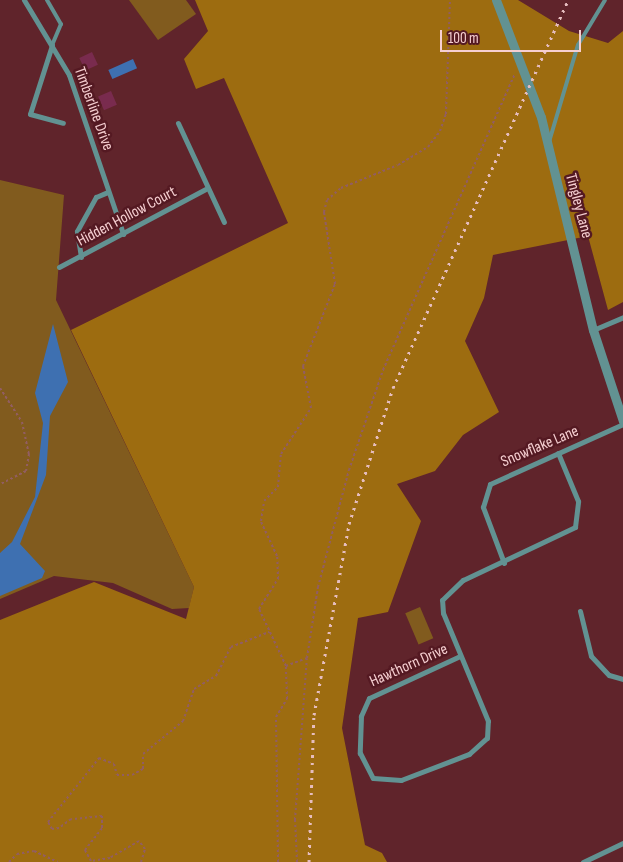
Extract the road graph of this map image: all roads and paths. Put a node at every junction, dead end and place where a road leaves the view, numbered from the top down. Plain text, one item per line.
1 (24, 0) edge
2 (47, 0) edge
3 (450, 0) edge
4 (496, 0) edge
5 (605, 0) edge
6 (52, 45) junction
7 (520, 62) junction
8 (178, 122) dead end
9 (62, 123) dead end
10 (547, 149) junction
11 (206, 189) junction
12 (108, 192) junction
13 (224, 222) dead end
14 (122, 234) junction
15 (81, 257) junction
16 (60, 267) dead end
17 (623, 317) edge
18 (593, 330) junction
19 (0, 388) edge
20 (623, 423) edge
21 (558, 453) junction
22 (0, 484) edge
23 (504, 563) junction
24 (580, 611) dead end
25 (269, 632) junction
26 (460, 656) junction
27 (307, 658) junction
28 (286, 666) junction
29 (623, 679) edge
30 (623, 843) edge
31 (9, 862) edge
32 (58, 862) edge
33 (141, 862) edge
34 (278, 862) edge
35 (297, 862) edge
36 (583, 862) edge

1 - 6 street, Timberline Drive
2 - 6 lane
3 - 25 path
4 - 7 street, Tingley Lane
5 - 10 lane
6 - 9 street
6 - 12 street, Timberline Drive
7 - 10 street, Tingley Lane
7 - 27 path
8 - 11 street
10 - 18 street, Tingley Lane
11 - 13 street
11 - 14 street, Hidden Hollow Court
12 - 14 street, Timberline Drive
12 - 15 street
14 - 15 street, Hidden Hollow Court
15 - 16 street, Hidden Hollow Court
17 - 18 street
18 - 20 street, Tingley Lane
19 - 22 path
20 - 21 street, Snowflake Lane
21 - 23 street, Hawthorn Drive
21 - 23 street, Snowflake Lane
23 - 26 street, Hawthorn Drive
24 - 29 street
25 - 28 path
25 - 33 path
26 - 26 street, Hawthorn Drive
27 - 28 path
27 - 35 path
28 - 34 path
30 - 36 street
31 - 32 path

